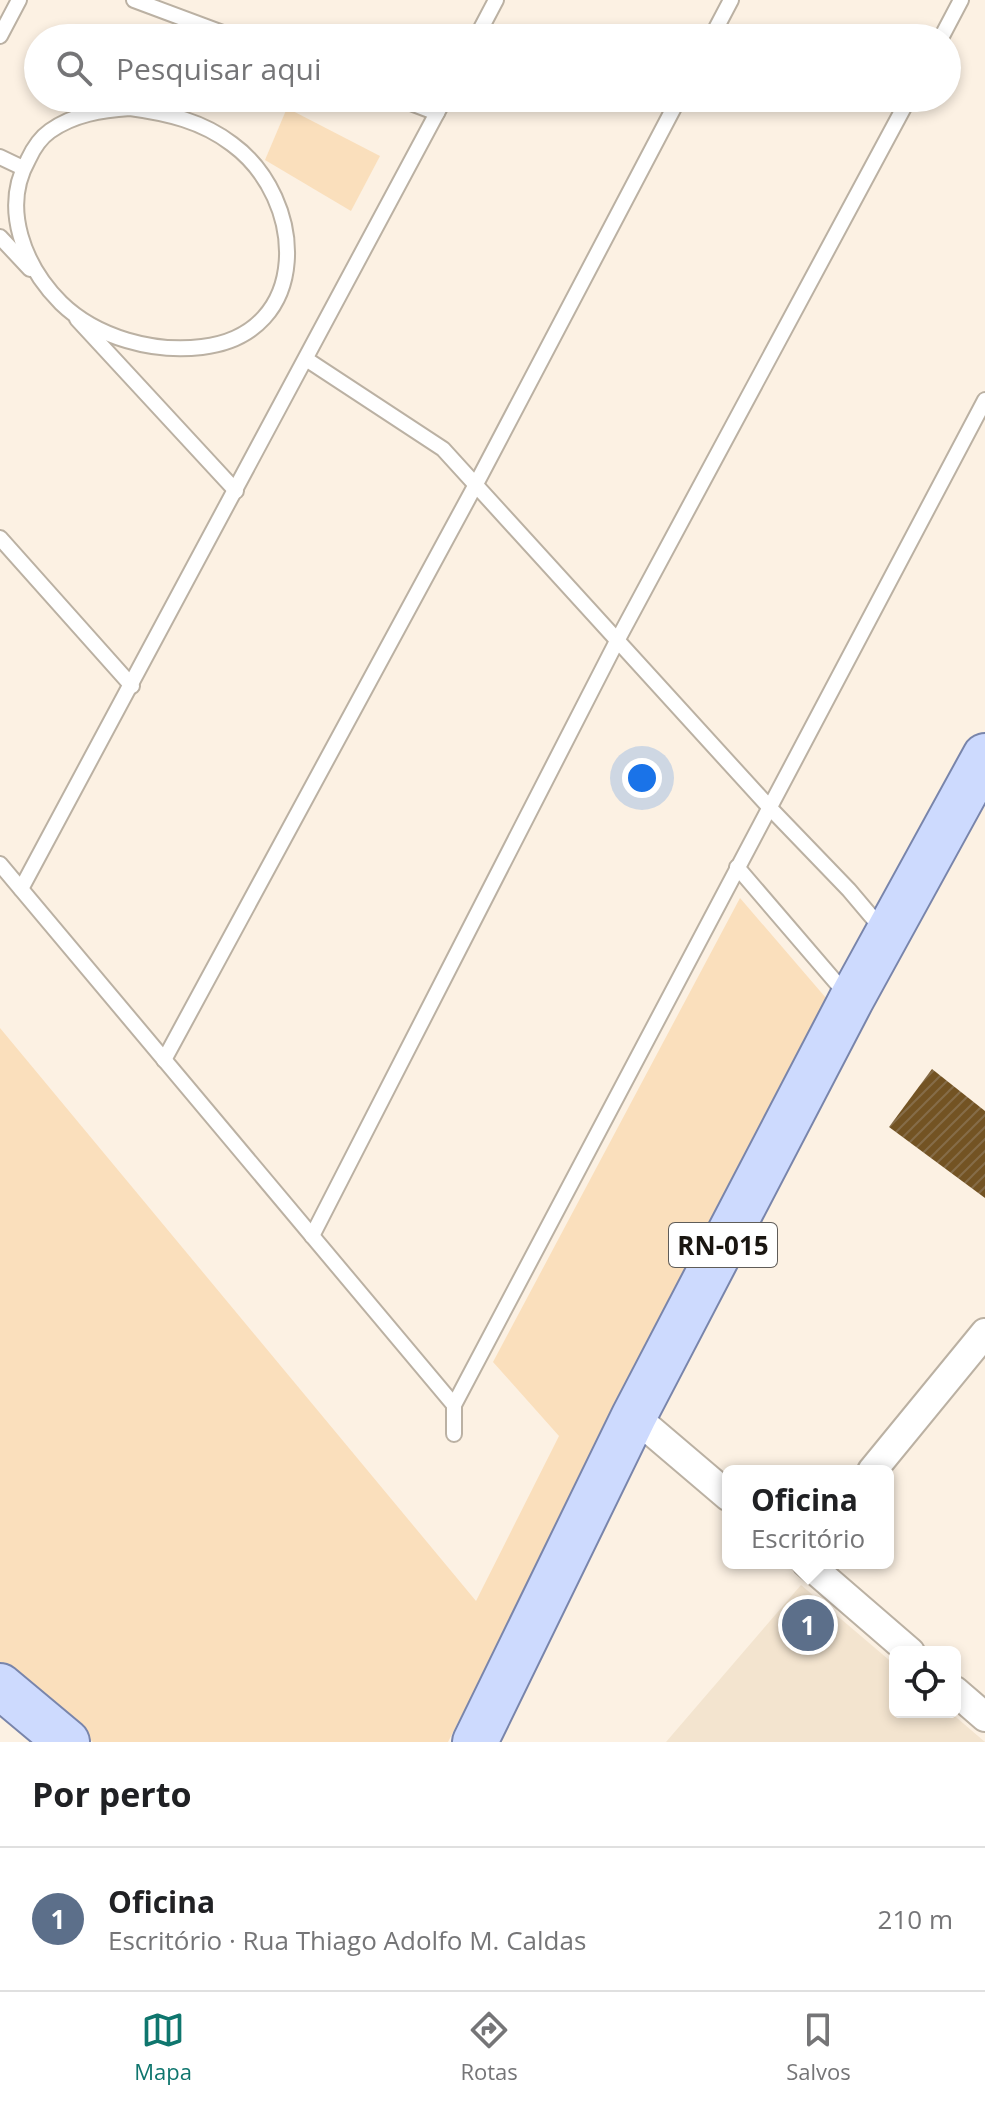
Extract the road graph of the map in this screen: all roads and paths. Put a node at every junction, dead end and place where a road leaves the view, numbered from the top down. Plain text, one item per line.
1 (19, 0) edge
2 (134, 0) edge
3 (496, 0) edge
4 (731, 0) edge
5 (961, 0) edge
6 (198, 24) edge
7 (483, 24) edge
8 (718, 24) edge
9 (948, 24) edge
10 (0, 36) edge
11 (94, 112) edge
12 (153, 112) edge
13 (672, 112) edge
14 (901, 112) edge
15 (437, 113) edge
16 (0, 157) edge
17 (23, 168) junction
18 (0, 237) edge
19 (61, 302) junction
20 (306, 359) junction
21 (985, 400) edge
22 (475, 486) junction
23 (236, 491) junction
24 (0, 538) edge
25 (617, 641) junction
26 (132, 686) junction
27 (985, 756) edge
28 (770, 808) junction
29 (0, 864) edge
30 (737, 867) junction
31 (21, 889) junction
32 (887, 935) junction
33 (851, 1000) junction
34 (164, 1060) junction
35 (312, 1236) junction
36 (985, 1333) edge
37 (454, 1405) junction
38 (634, 1416) junction
39 (454, 1434) dead end
40 (877, 1465) edge
41 (722, 1491) edge
42 (814, 1569) edge
43 (903, 1646) edge
44 (0, 1686) edge
45 (961, 1696) edge
46 (985, 1717) edge
47 (67, 1742) edge
48 (475, 1742) edge

1 - 10 lane
2 - 6 lane
3 - 7 lane
4 - 8 lane
5 - 9 lane
11 - 17 lane
12 - 19 lane
13 - 22 lane
14 - 25 lane
15 - 20 lane
16 - 17 lane
17 - 19 lane
18 - 19 lane
19 - 23 lane
20 - 22 lane
20 - 23 lane
21 - 28 lane
22 - 25 lane
22 - 34 lane
23 - 26 lane
24 - 26 lane
25 - 28 lane
25 - 35 lane
26 - 31 lane
27 - 32 main road, RN-015
28 - 30 lane
28 - 32 lane
29 - 31 lane
30 - 33 lane
30 - 37 lane
31 - 34 lane
32 - 33 main road, RN-015
33 - 38 main road, RN-015
34 - 35 lane
35 - 37 lane
36 - 40 street
37 - 39 lane
38 - 41 street
38 - 48 main road, RN-015
42 - 43 street
44 - 47 main road
45 - 46 street

